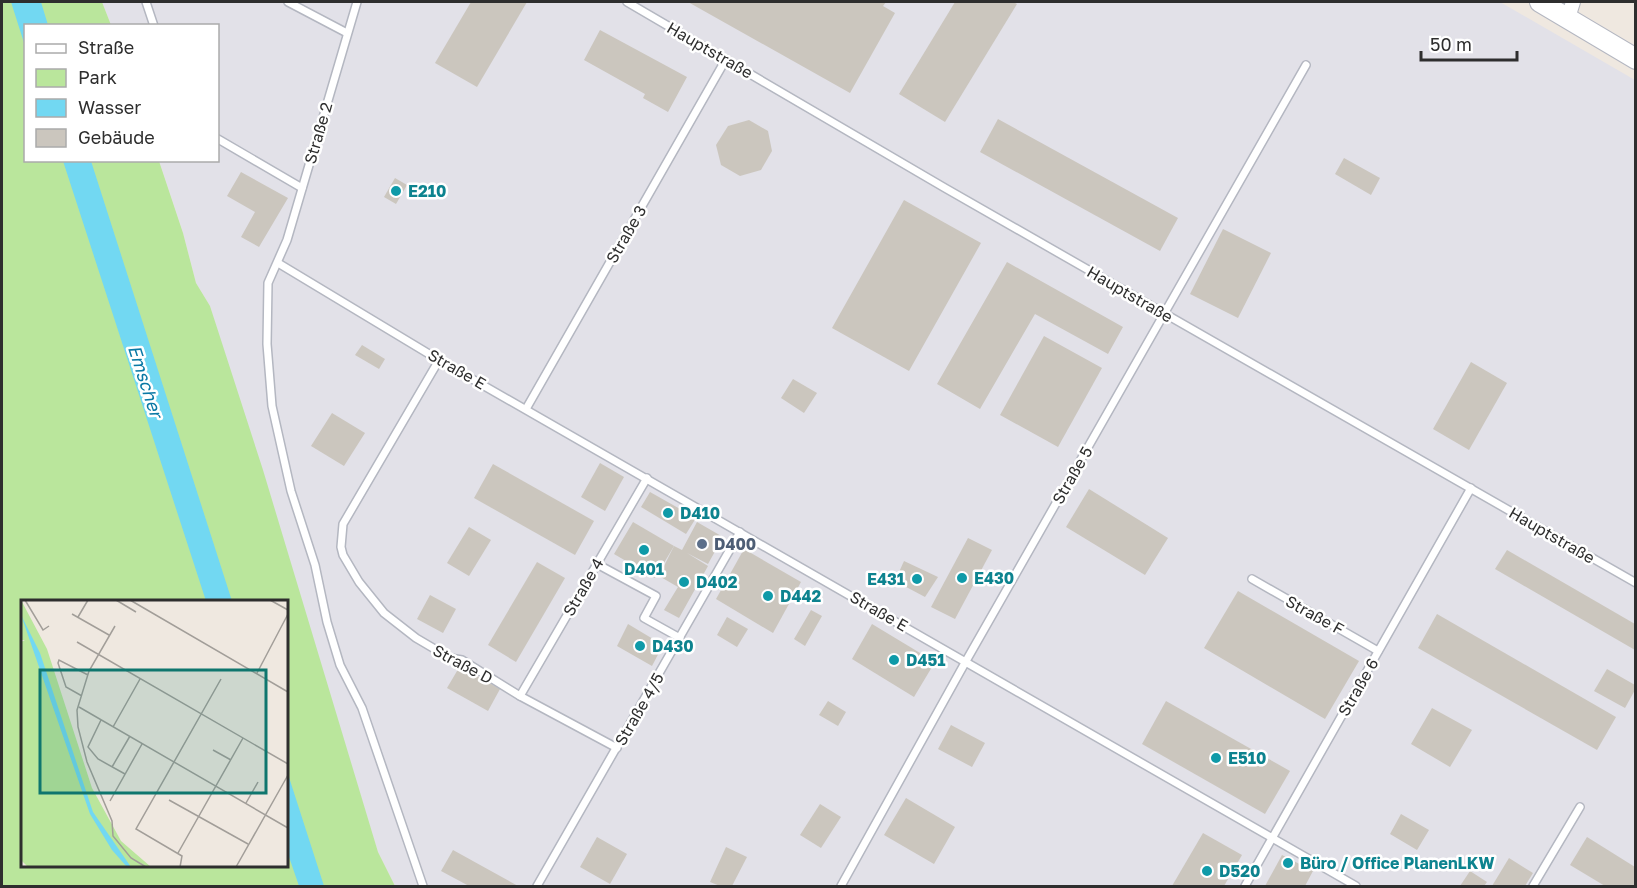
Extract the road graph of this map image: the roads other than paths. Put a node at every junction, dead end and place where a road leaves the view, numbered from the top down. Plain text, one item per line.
1 (146, 2) edge
2 (288, 2) edge
3 (357, 2) edge
4 (627, 2) edge
5 (1543, 2) edge
6 (1571, 10) edge
7 (153, 24) edge
8 (347, 33) junction
9 (726, 59) junction
10 (1635, 59) edge
11 (1306, 65) dead end
12 (219, 141) edge
13 (302, 188) junction
14 (278, 263) junction
15 (1165, 314) junction
16 (440, 360) junction
17 (526, 409) junction
18 (647, 478) junction
19 (1471, 488) junction
20 (740, 532) junction
21 (597, 564) junction
22 (1252, 579) dead end
23 (1635, 583) edge
24 (680, 638) junction
25 (1378, 651) junction
26 (966, 661) junction
27 (520, 696) junction
28 (616, 748) junction
29 (1580, 807) dead end
30 (1271, 839) junction
31 (423, 886) edge
32 (537, 886) edge
33 (841, 886) edge
34 (1245, 886) edge
35 (1356, 886) edge
36 (1533, 886) edge

1 - 7 lane
2 - 8 lane
3 - 8 lane, Straße 2
4 - 9 lane, Hauptstraße
5 - 6 street
6 - 10 street
8 - 13 lane, Straße 2
9 - 15 lane, Hauptstraße
9 - 17 lane, Straße 3
11 - 15 lane, Straße 5
12 - 13 lane
13 - 14 lane, Straße 2
14 - 16 lane, Straße E
14 - 31 lane, Straße 2
15 - 19 lane, Hauptstraße
15 - 26 lane, Straße 5
16 - 17 lane, Straße E
16 - 27 lane, Straße D
17 - 18 lane, Straße E
18 - 20 lane, Straße E
18 - 21 lane, Straße 4
19 - 23 lane, Hauptstraße
19 - 25 lane, Straße 6
20 - 24 lane, Straße 4/5
20 - 26 lane, Straße E
21 - 24 lane
21 - 27 lane, Straße 4
22 - 25 lane, Straße F
24 - 28 lane, Straße 4/5
25 - 30 lane, Straße 6
26 - 30 lane, Straße E
26 - 33 lane, Straße 5
27 - 28 lane, Straße D
28 - 32 lane, Straße 4/5
29 - 36 lane
30 - 34 lane, Straße 6
30 - 35 lane, Straße E

